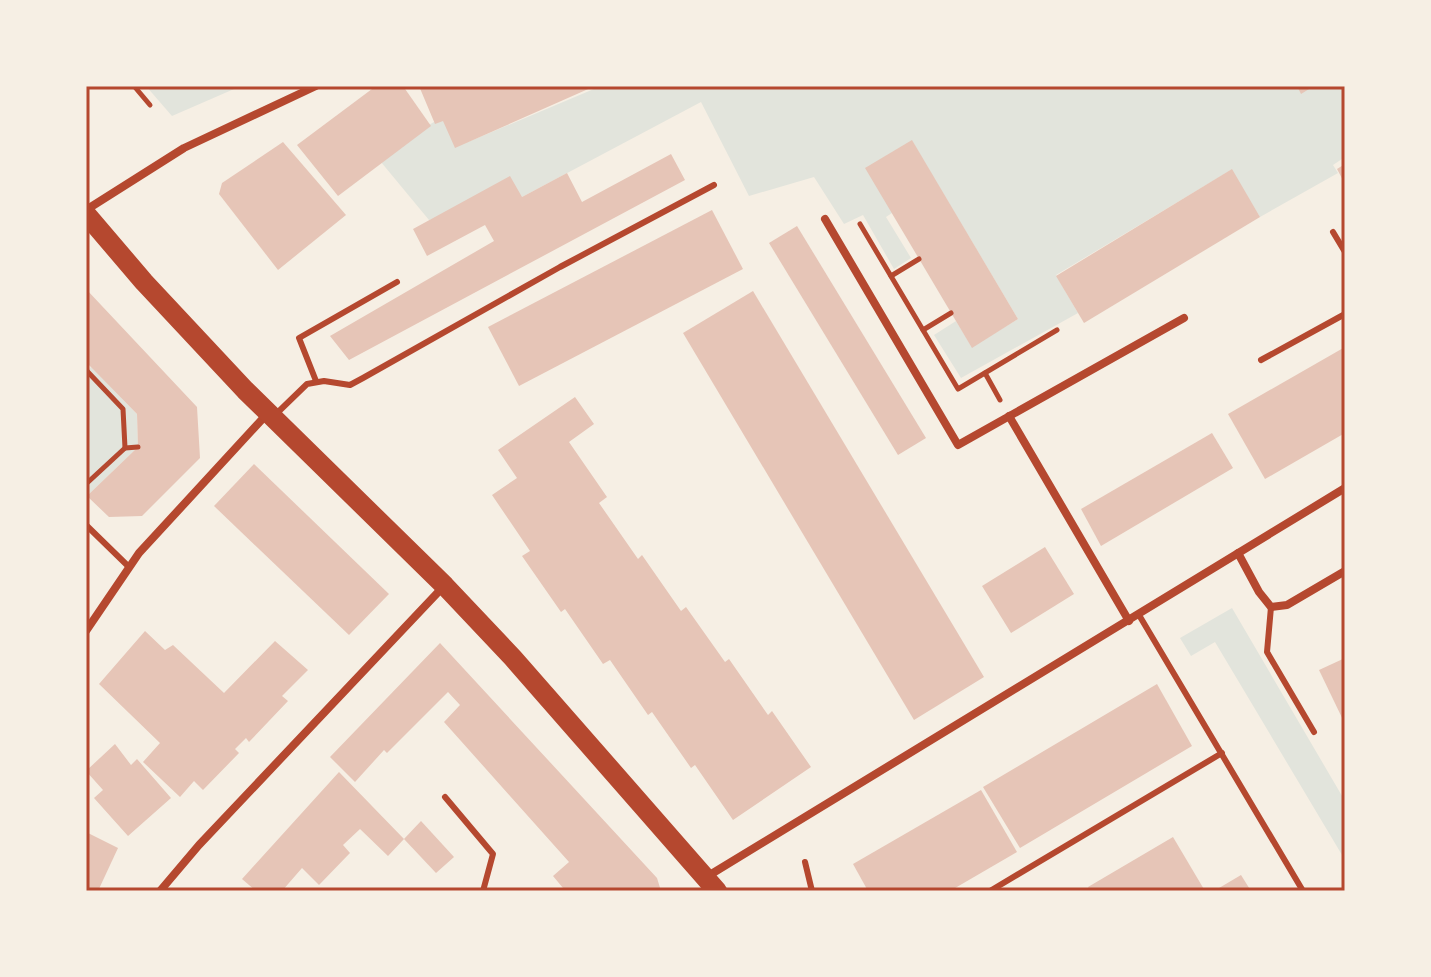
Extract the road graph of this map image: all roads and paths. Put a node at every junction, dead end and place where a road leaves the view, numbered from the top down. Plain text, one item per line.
1 (134, 86) edge
2 (316, 86) edge
3 (150, 105) dead end
4 (714, 185) dead end
5 (86, 212) edge
6 (825, 219) dead end
7 (860, 224) dead end
8 (1333, 232) dead end
9 (1345, 252) edge
10 (919, 259) dead end
11 (891, 276) junction
12 (397, 282) dead end
13 (951, 313) dead end
14 (1345, 314) edge
15 (1184, 318) dead end
16 (923, 330) junction
17 (1057, 330) dead end
18 (1261, 360) dead end
19 (86, 370) edge
20 (316, 381) junction
21 (270, 415) junction
22 (1009, 416) junction
23 (138, 447) dead end
24 (125, 448) junction
25 (86, 484) edge
26 (1345, 488) edge
27 (86, 525) edge
28 (1238, 553) junction
29 (129, 567) junction
30 (1345, 571) edge
31 (445, 586) junction
32 (1271, 607) junction
33 (1139, 615) junction
34 (1129, 621) junction
35 (86, 631) edge
36 (1314, 732) dead end
37 (1222, 753) junction
38 (445, 797) dead end
39 (805, 862) dead end
40 (712, 884) edge
41 (160, 891) edge
42 (483, 891) edge
43 (812, 891) edge
44 (990, 891) edge
45 (1303, 891) edge

1 - 3 path
2 - 5 street
4 - 20 lane
5 - 21 main road
6 - 22 street
7 - 11 path
8 - 9 lane
10 - 11 path
11 - 16 path
12 - 20 lane
13 - 16 path
14 - 18 lane
15 - 22 street
16 - 17 path
19 - 24 path
20 - 21 lane
21 - 29 street
21 - 31 main road
22 - 34 street
23 - 24 path
24 - 25 path
26 - 28 street
27 - 29 lane
28 - 32 street
28 - 33 street
29 - 35 street
30 - 32 street
31 - 40 main road
31 - 41 street
32 - 36 lane
33 - 34 street
33 - 37 lane
34 - 40 street
37 - 44 lane
37 - 45 lane
38 - 42 lane
39 - 43 lane

